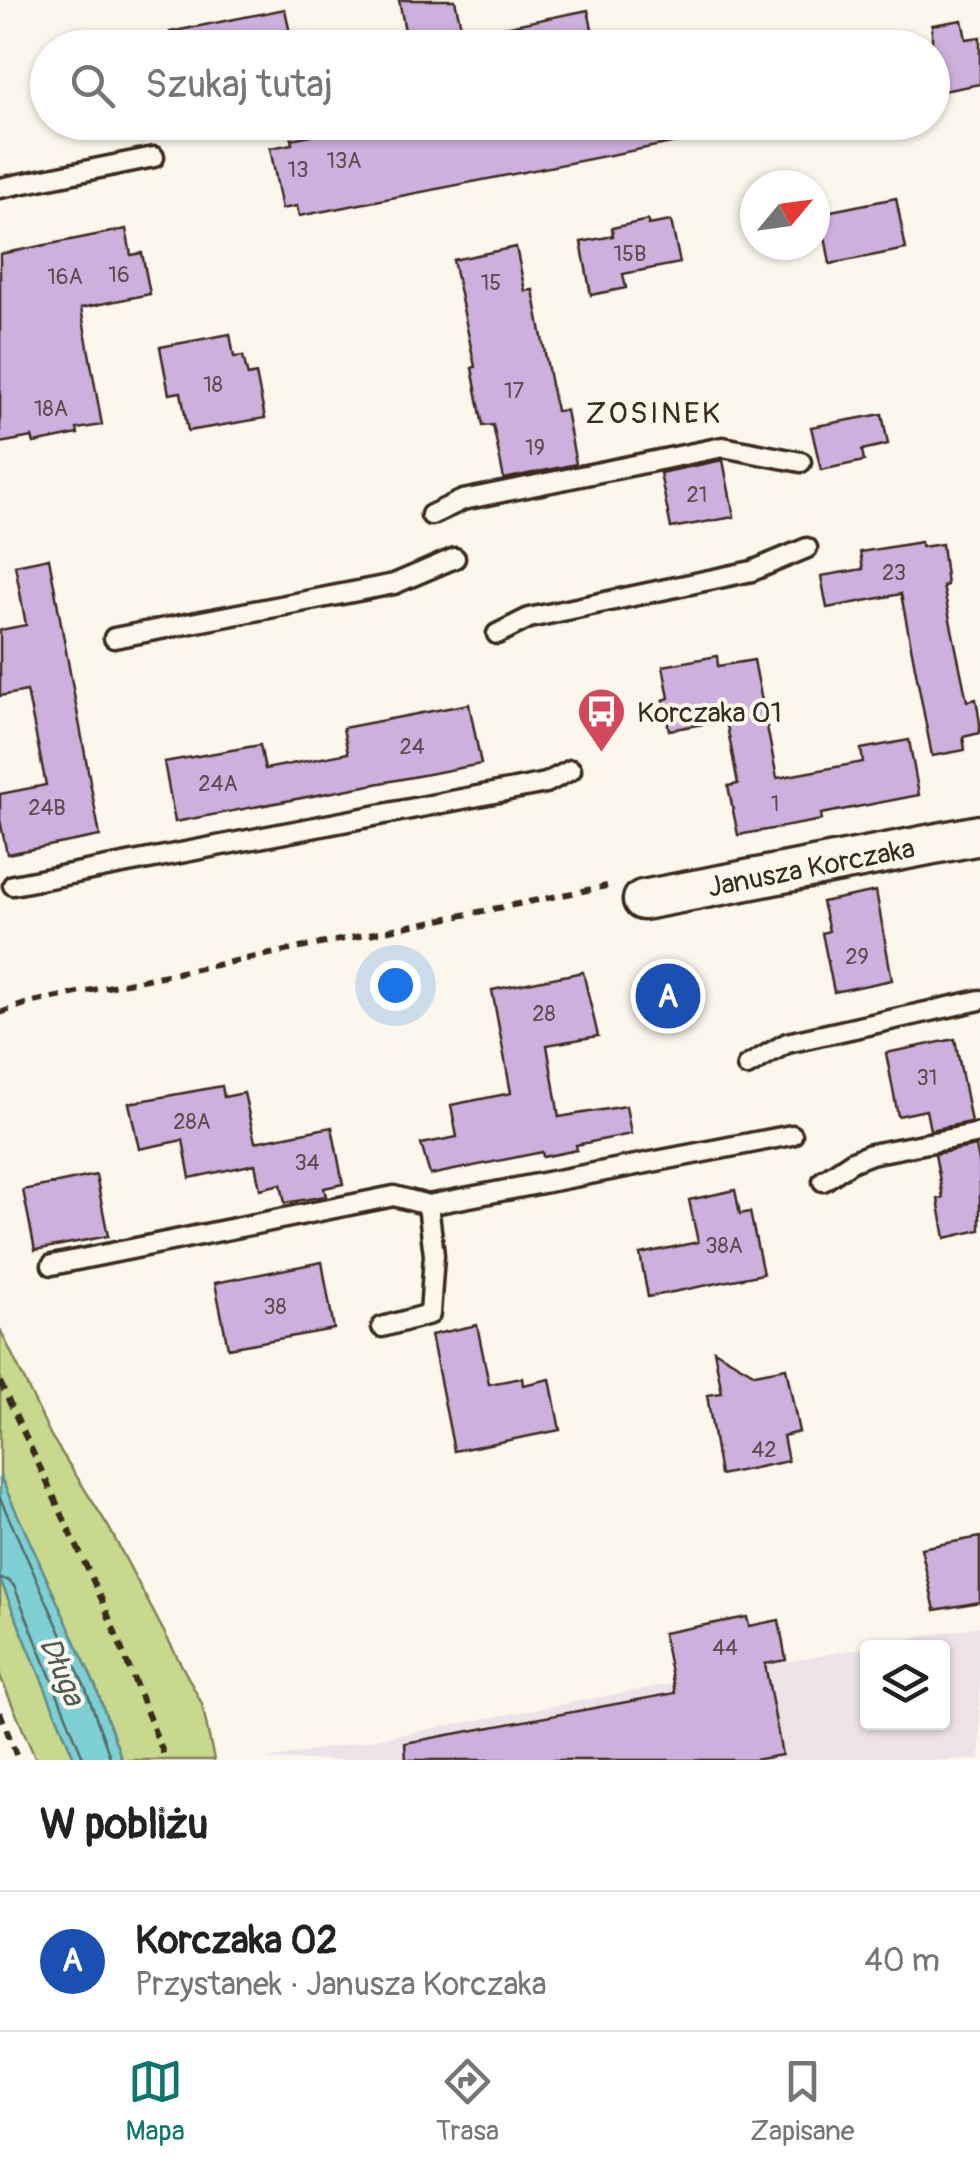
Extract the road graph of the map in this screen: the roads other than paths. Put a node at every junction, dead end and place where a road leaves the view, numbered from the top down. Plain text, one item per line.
1 (154, 158) dead end
2 (0, 188) edge
3 (801, 462) dead end
4 (432, 515) dead end
5 (807, 548) dead end
6 (455, 558) dead end
7 (497, 634) dead end
8 (114, 638) dead end
9 (571, 770) dead end
10 (980, 835) edge
11 (13, 885) dead end
12 (626, 893) road end
13 (980, 1000) edge
14 (747, 1066) dead end
15 (980, 1133) edge
16 (792, 1136) dead end
17 (822, 1181) dead end
18 (428, 1204) junction
19 (52, 1264) dead end
20 (382, 1327) dead end

1 - 2 lane
3 - 4 lane
5 - 7 lane
6 - 8 lane
9 - 11 lane
10 - 12 street, Janusza Korczaka
13 - 14 lane
15 - 17 lane
16 - 18 lane
18 - 19 lane
18 - 20 lane

